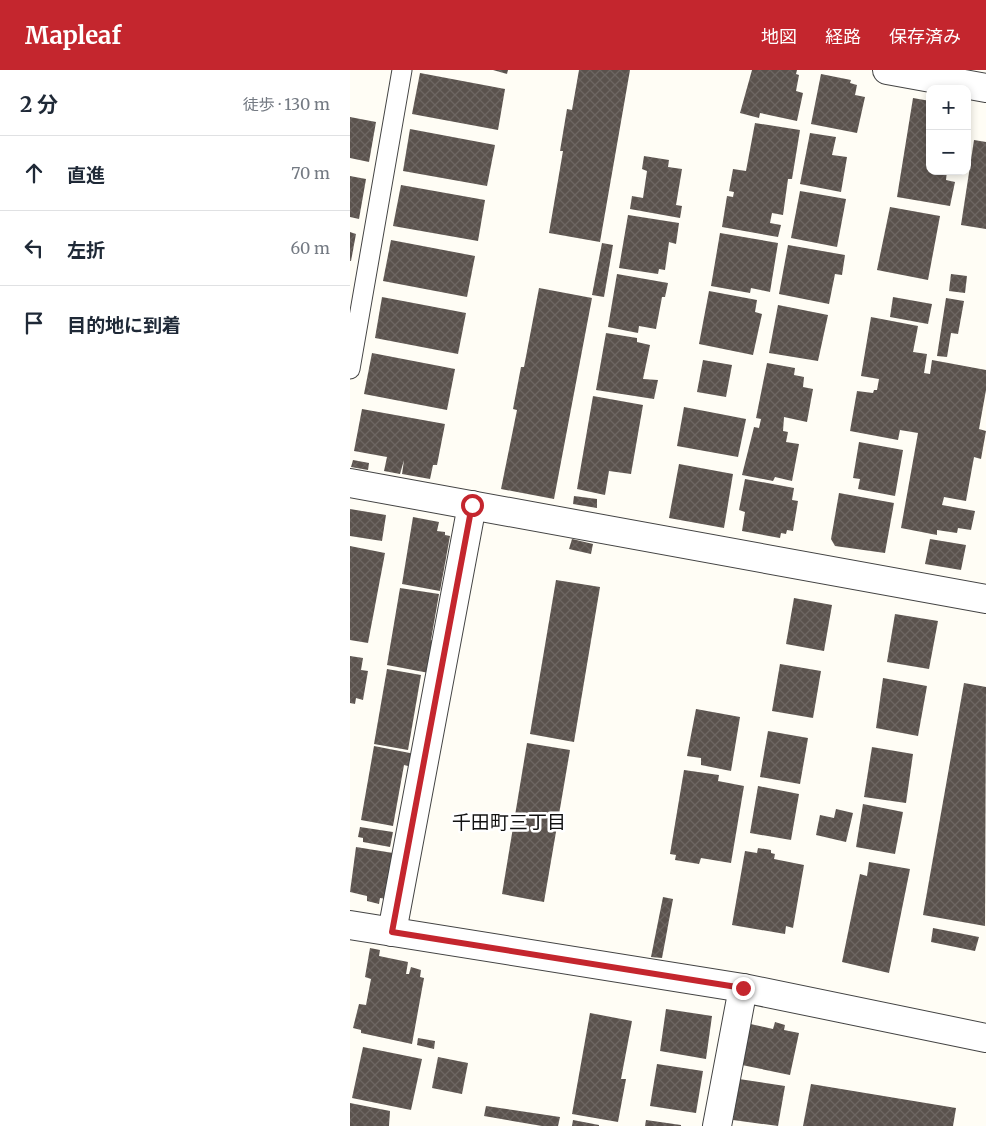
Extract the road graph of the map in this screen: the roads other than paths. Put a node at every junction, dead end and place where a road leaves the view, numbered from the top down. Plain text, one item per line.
1 (402, 70) edge
2 (887, 70) edge
3 (986, 88) edge
4 (350, 368) edge
5 (350, 483) edge
6 (472, 505) junction
7 (986, 599) edge
8 (351, 931) edge
9 (392, 932) junction
10 (743, 988) junction
11 (986, 1038) edge
12 (717, 1126) edge

1 - 4 lane
2 - 3 street
5 - 6 street
6 - 7 street
6 - 9 street
8 - 9 street
9 - 10 street
10 - 11 street
10 - 12 street

